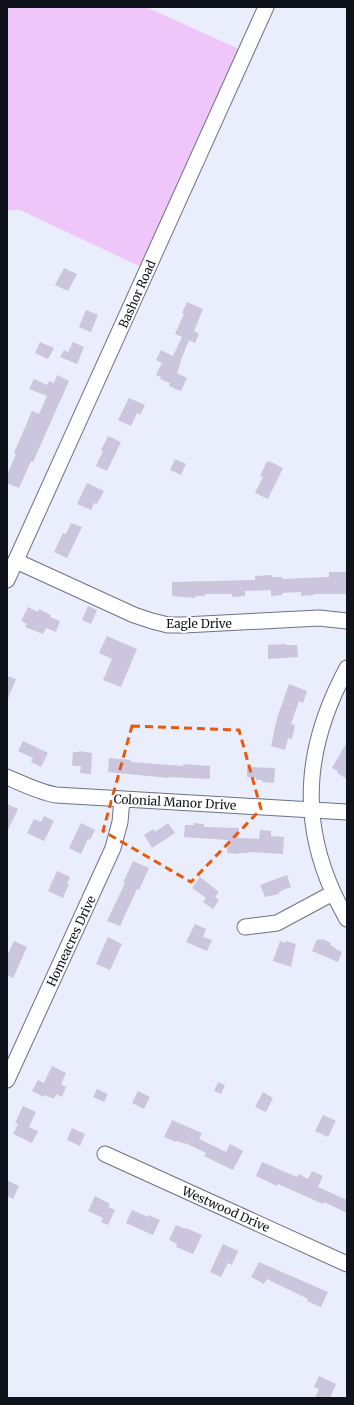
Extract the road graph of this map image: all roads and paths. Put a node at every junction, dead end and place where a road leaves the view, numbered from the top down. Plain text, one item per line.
1 (266, 7) edge
2 (16, 561) junction
3 (7, 580) edge
4 (347, 621) edge
5 (347, 668) edge
6 (7, 777) edge
7 (122, 799) junction
8 (311, 810) junction
9 (347, 812) edge
10 (333, 893) junction
11 (347, 919) edge
12 (245, 927) dead end
13 (7, 1080) edge
14 (105, 1154) dead end
15 (347, 1264) edge

1 - 2 street, Bashor Road
2 - 3 street, Bashor Road
2 - 4 street, Eagle Drive
5 - 8 street
6 - 7 street, Colonial Manor Drive
7 - 8 street, Colonial Manor Drive
7 - 13 street, Homeacres Drive
8 - 9 street, Colonial Manor Drive
8 - 10 street
10 - 11 street
10 - 12 street
14 - 15 street, Westwood Drive

